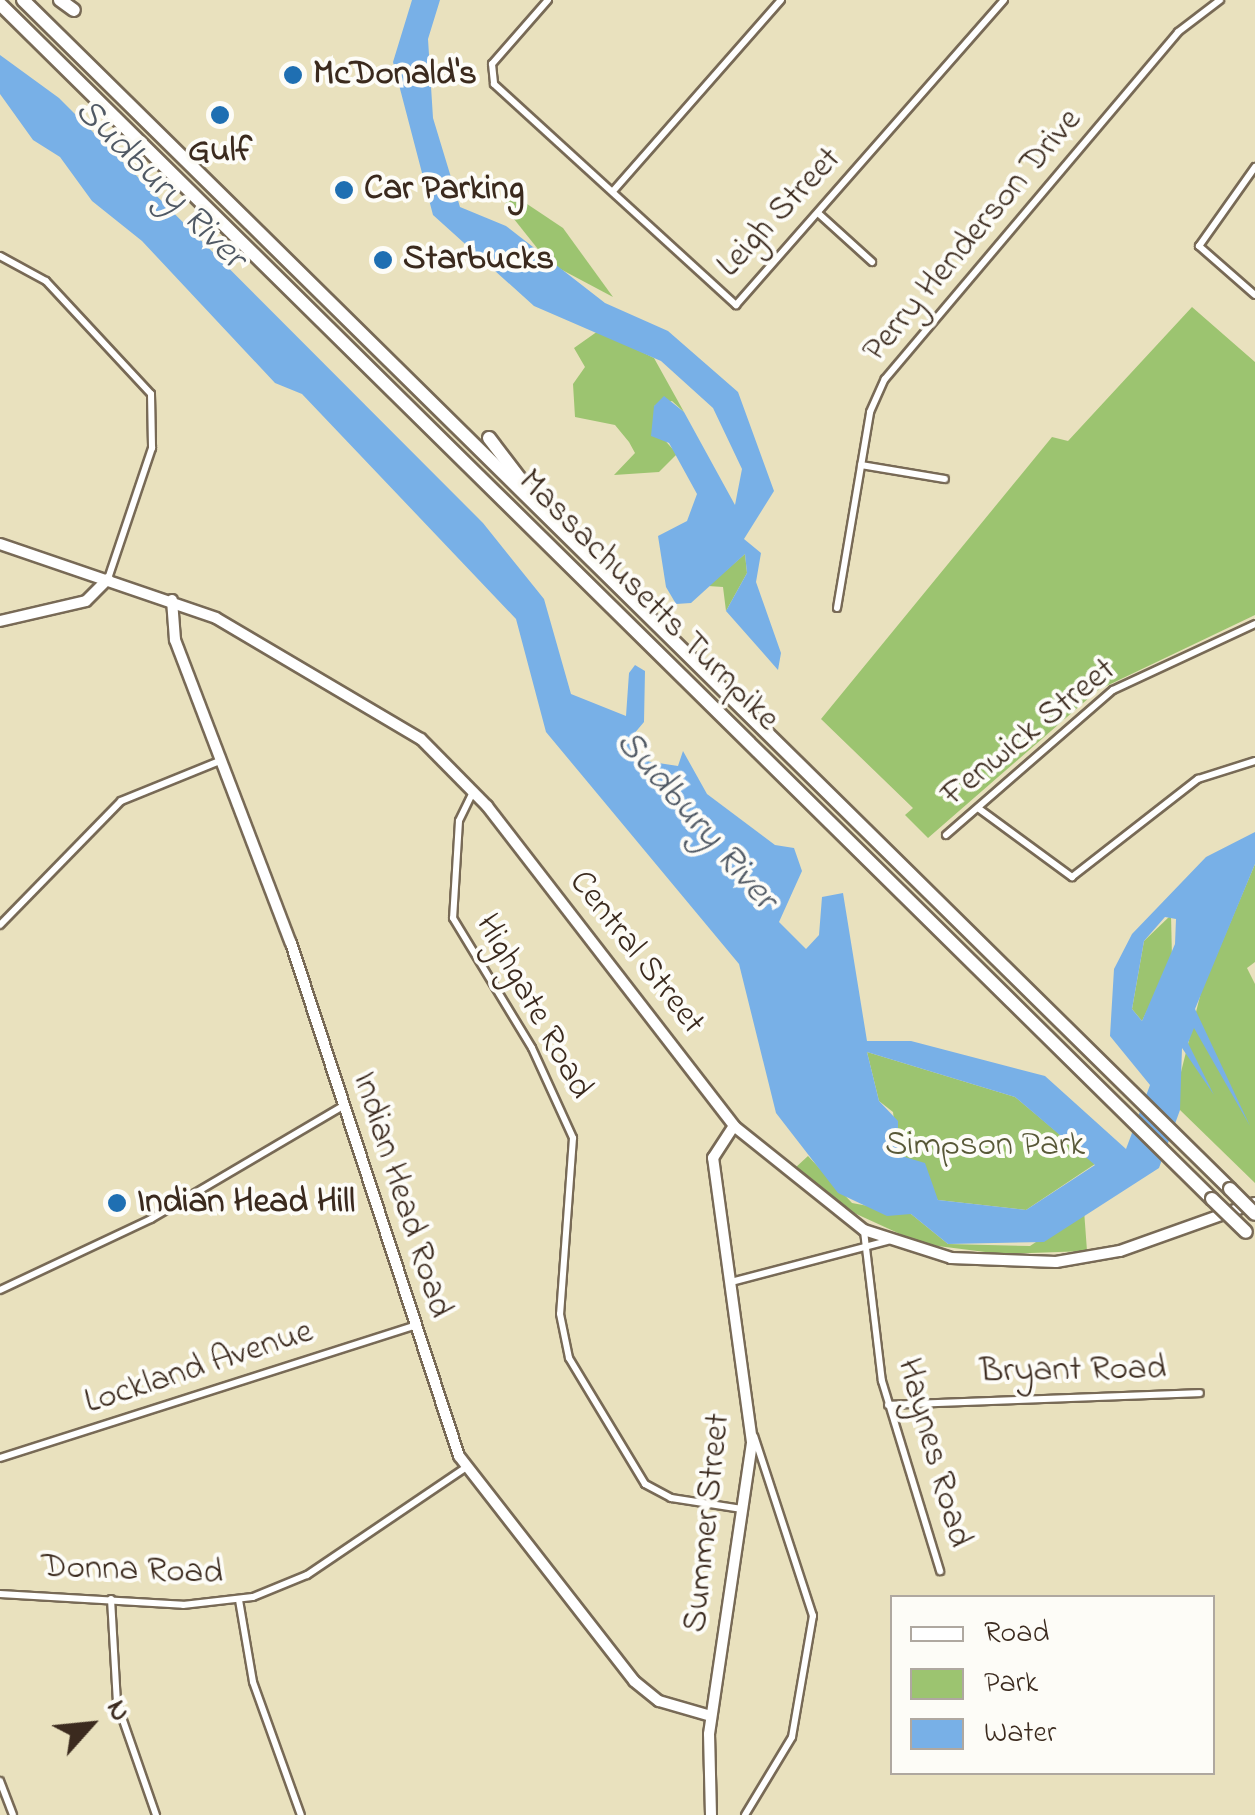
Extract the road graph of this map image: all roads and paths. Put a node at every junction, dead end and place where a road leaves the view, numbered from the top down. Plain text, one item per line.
1 (23, 0) edge
2 (60, 0) edge
3 (548, 0) edge
4 (781, 0) edge
5 (1004, 0) edge
6 (1220, 0) edge
7 (0, 4) edge
8 (74, 10) dead end
9 (1255, 166) edge
10 (614, 190) junction
11 (818, 213) junction
12 (0, 256) edge
13 (872, 262) dead end
14 (1255, 294) edge
15 (489, 438) dead end
16 (861, 465) junction
17 (946, 479) dead end
18 (557, 526) junction
19 (0, 544) edge
20 (108, 579) junction
21 (172, 600) junction
22 (837, 608) dead end
23 (0, 621) edge
24 (1255, 624) edge
25 (222, 760) junction
26 (1255, 761) edge
27 (474, 791) junction
28 (978, 808) junction
29 (946, 834) dead end
30 (0, 924) edge
31 (343, 1106) junction
32 (734, 1126) junction
33 (1255, 1203) edge
34 (1255, 1214) edge
35 (864, 1230) junction
36 (1251, 1236) edge
37 (888, 1241) junction
38 (866, 1246) junction
39 (734, 1281) junction
40 (0, 1290) edge
41 (414, 1326) junction
42 (1200, 1393) dead end
43 (888, 1405) junction
44 (752, 1433) junction
45 (0, 1458) edge
46 (465, 1468) junction
47 (744, 1509) junction
48 (940, 1571) dead end
49 (0, 1594) edge
50 (111, 1600) junction
51 (239, 1600) junction
52 (712, 1716) junction
53 (0, 1781) edge
54 (13, 1815) edge
55 (156, 1815) edge
56 (300, 1815) edge
57 (711, 1815) edge
58 (745, 1815) edge

1 - 18 highway, Massachusetts Turnpike
2 - 8 highway
3 - 10 street, Leigh Street
4 - 10 street
5 - 11 street, Leigh Street
6 - 16 street, Perry Henderson Drive
7 - 36 highway, Massachusetts Turnpike, bridge
9 - 14 street
10 - 11 street, Leigh Street
11 - 13 street
12 - 20 street
15 - 18 highway
16 - 17 street
16 - 22 street, Perry Henderson Drive
18 - 34 highway, Massachusetts Turnpike, bridge
19 - 20 street, Central Street
20 - 21 street, Central Street
20 - 23 street
21 - 25 street, Indian Head Road
21 - 27 street, Central Street
24 - 28 street, Fenwick Street
25 - 30 street
25 - 31 street, Indian Head Road
26 - 28 street
27 - 32 street, Central Street
27 - 47 street, Highgate Road
28 - 29 street, Fenwick Street
31 - 40 street
31 - 41 street, Indian Head Road
32 - 35 street, Central Street
32 - 39 street, Summer Street
33 - 37 street, Central Street
35 - 37 street, Central Street
35 - 38 street, Haynes Road
37 - 38 street
38 - 39 street
38 - 43 street, Haynes Road
39 - 44 street, Summer Street
41 - 45 street, Lockland Avenue
41 - 46 street, Indian Head Road
42 - 43 street, Bryant Road
43 - 48 street, Haynes Road
44 - 47 street, Summer Street
44 - 58 street
46 - 51 street, Donna Road
46 - 52 street, Indian Head Road
47 - 52 street, Summer Street
49 - 50 street, Donna Road
50 - 51 street, Donna Road
50 - 55 street
51 - 56 street
52 - 57 street, Summer Street
53 - 54 street

